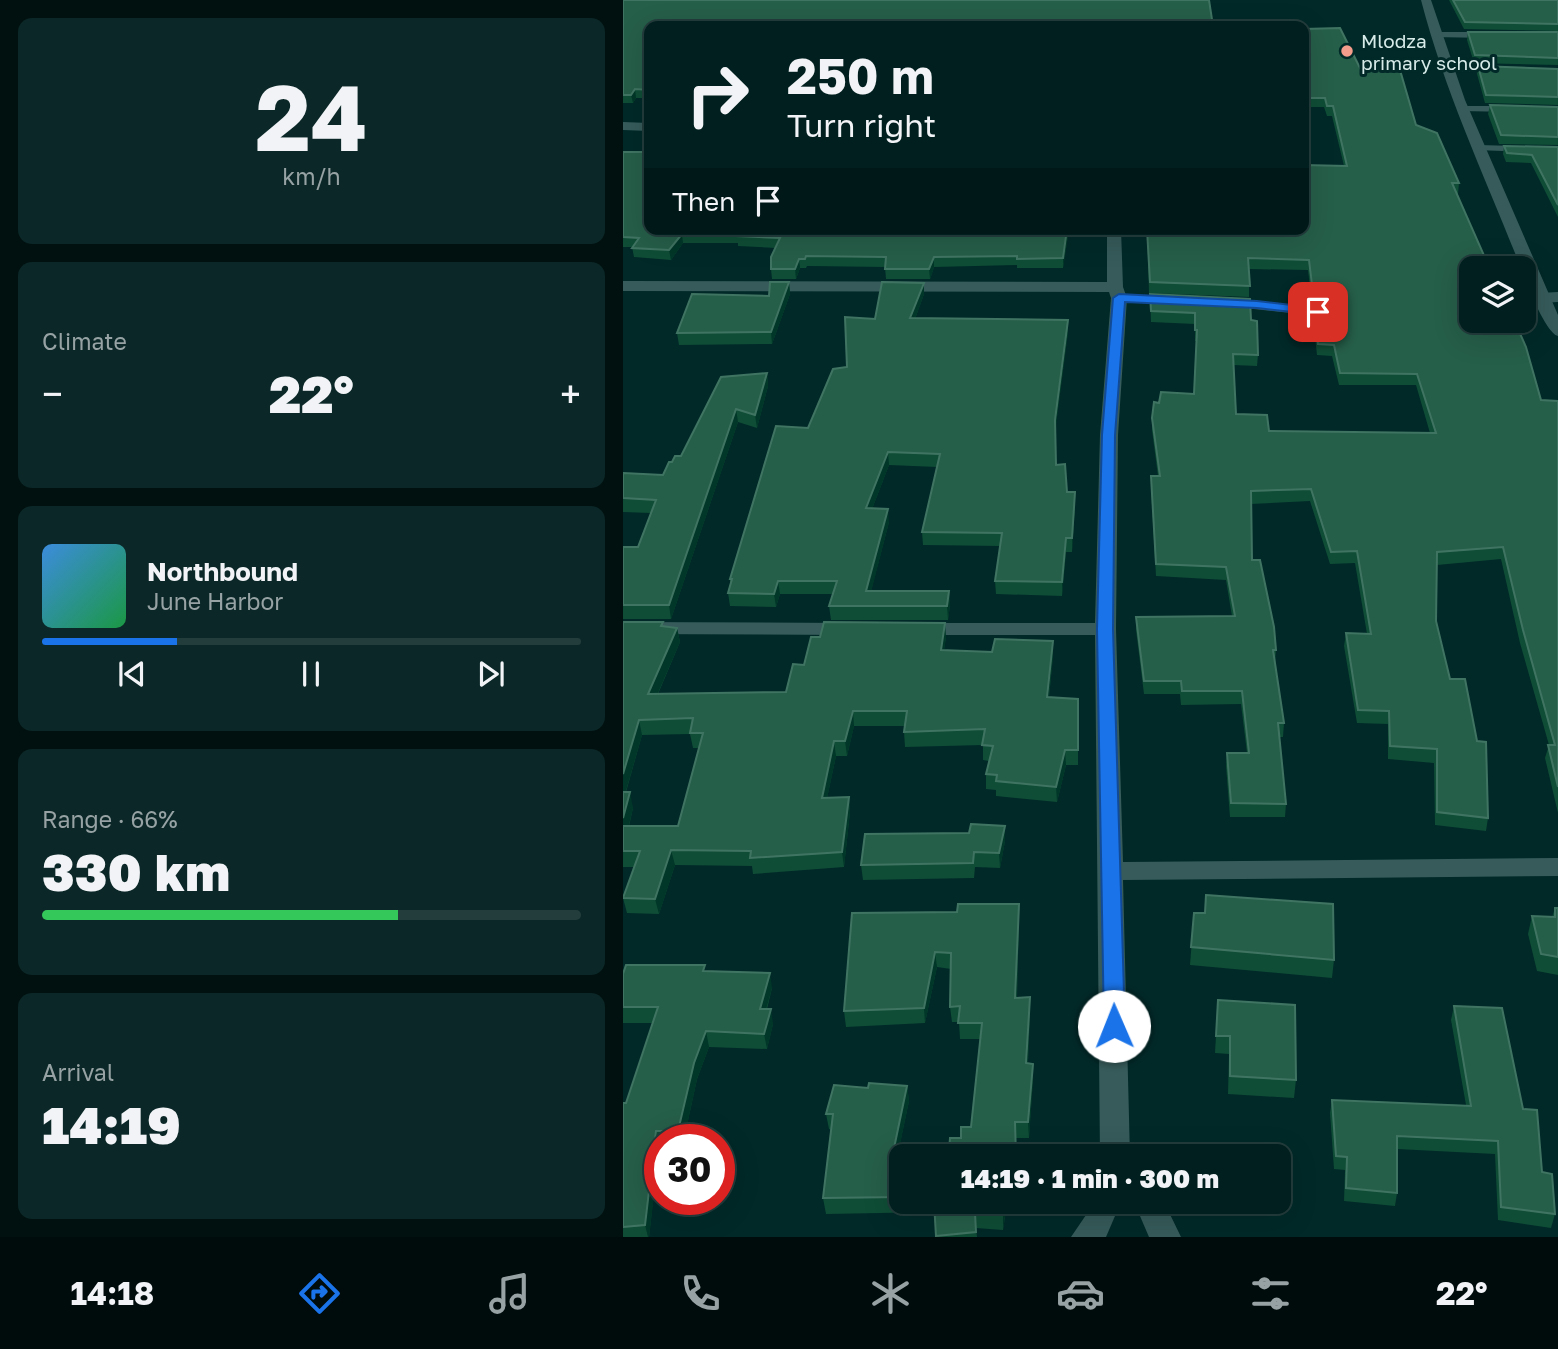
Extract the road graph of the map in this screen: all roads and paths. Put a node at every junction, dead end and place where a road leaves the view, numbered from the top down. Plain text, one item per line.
1 (1426, 0) edge
2 (1435, 35) junction
3 (1501, 35) edge
4 (1447, 68) junction
5 (1502, 70) edge
6 (1461, 108) junction
7 (1516, 109) edge
8 (623, 126) edge
9 (644, 127) edge
10 (1478, 148) junction
11 (1558, 150) edge
12 (1114, 235) edge
13 (623, 286) edge
14 (1117, 293) junction
15 (1558, 297) edge
16 (1540, 298) junction
17 (1188, 301) edge
18 (1215, 302) edge
19 (1318, 312) edge
20 (1558, 331) edge
21 (623, 628) edge
22 (871, 629) edge
23 (898, 629) edge
24 (1105, 629) junction
25 (1558, 867) edge
26 (1111, 871) junction
27 (1120, 1144) edge
28 (1101, 1214) edge
29 (1154, 1214) edge
30 (1087, 1237) edge
31 (1165, 1237) edge

1 - 2 street
2 - 3 lane
2 - 4 street
4 - 5 lane
4 - 6 street
6 - 7 lane
6 - 10 street
8 - 9 street
10 - 11 lane
10 - 16 street
12 - 14 street
13 - 14 street
14 - 17 lane
14 - 24 street
15 - 16 street
16 - 20 street
18 - 19 lane
21 - 22 street
23 - 24 street
24 - 26 street
25 - 26 street
26 - 27 street
28 - 30 street
29 - 31 street

